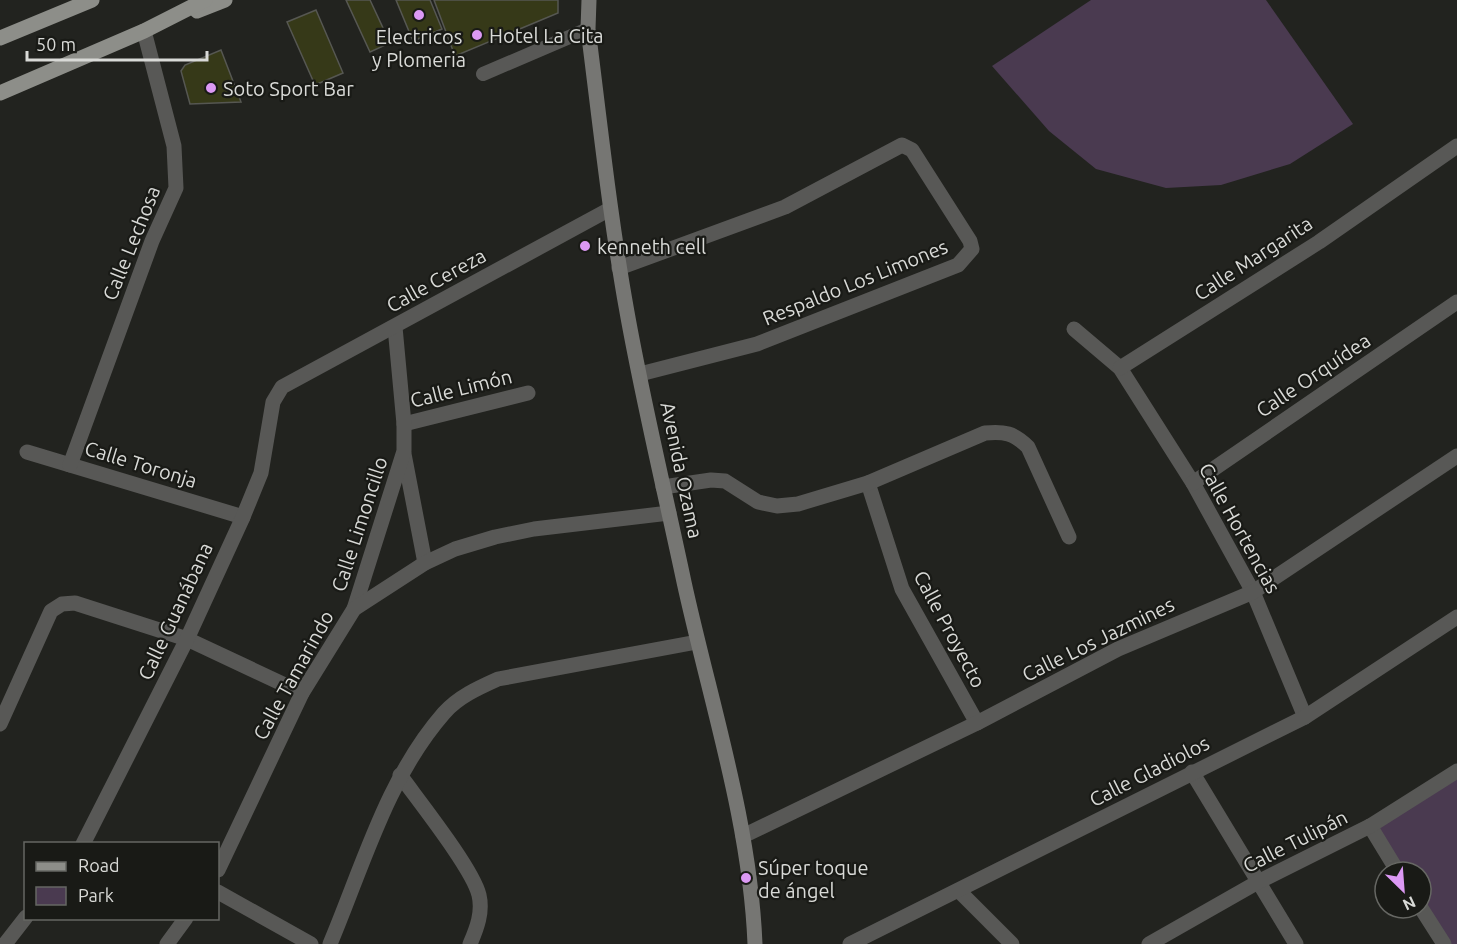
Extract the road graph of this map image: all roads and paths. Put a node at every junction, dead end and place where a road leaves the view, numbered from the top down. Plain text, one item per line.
1 (92, 0) edge
2 (205, 0) edge
3 (225, 0) edge
4 (590, 0) edge
5 (588, 29) junction
6 (144, 31) junction
7 (0, 38) edge
8 (483, 74) dead end
9 (0, 93) edge
10 (1457, 146) edge
11 (610, 209) junction
12 (619, 268) junction
13 (1457, 302) edge
14 (395, 327) junction
15 (1074, 329) dead end
16 (1120, 368) junction
17 (640, 374) junction
18 (282, 387) joint
19 (528, 393) dead end
20 (404, 424) junction
21 (404, 451) junction
22 (27, 452) dead end
23 (1457, 456) edge
24 (70, 465) junction
25 (868, 483) junction
26 (1193, 483) junction
27 (663, 487) junction
28 (669, 513) junction
29 (243, 517) junction
30 (1068, 537) dead end
31 (425, 563) junction
32 (1253, 592) junction
33 (354, 609) junction
34 (1457, 617) edge
35 (187, 639) junction
36 (697, 642) junction
37 (302, 693) junction
38 (1305, 717) junction
39 (977, 723) junction
40 (0, 724) edge
41 (1457, 771) edge
42 (1192, 772) junction
43 (400, 775) junction
44 (1370, 826) junction
45 (743, 836) junction
46 (83, 842) edge
47 (1391, 860) edge
48 (219, 868) edge
49 (1258, 882) junction
50 (959, 891) junction
51 (219, 893) edge
52 (24, 920) edge
53 (185, 920) edge
54 (1429, 920) edge
55 (5, 944) edge
56 (167, 944) edge
57 (311, 944) edge
58 (330, 944) edge
59 (470, 944) edge
60 (755, 944) edge
61 (850, 944) edge
62 (1012, 944) edge
63 (1149, 944) edge
64 (1296, 944) edge
65 (1444, 944) edge

1 - 7 main road
2 - 6 main road
3 - 6 main road
4 - 5 street, Avenida Ozama
5 - 8 lane
5 - 11 street, Avenida Ozama
6 - 9 main road
6 - 24 street, Calle Lechosa
10 - 16 street, Calle Margarita
11 - 12 street, Avenida Ozama
11 - 14 street, Calle Cereza
12 - 17 street, Avenida Ozama
12 - 17 street, Respaldo Los Limones
13 - 26 street, Calle Orquídea
14 - 18 street, Calle Cereza
14 - 20 street, Calle Limoncillo
15 - 16 street
16 - 26 street, Calle Hortencias
17 - 27 street, Avenida Ozama
18 - 29 street, Calle Guanábana
19 - 20 street, Calle Limón
20 - 21 street, Calle Limoncillo
21 - 31 street, Calle Limoncillo
21 - 33 street, Calle Limoncillo
22 - 24 street, Calle Toronja
23 - 32 street, Calle Los Jazmines
24 - 29 street, Calle Toronja
25 - 27 street
25 - 30 street
25 - 39 street, Calle Proyecto
26 - 32 street, Calle Hortencias
27 - 28 street, Avenida Ozama
28 - 31 street, Calle Tamarindo
28 - 36 street, Avenida Ozama
29 - 35 street, Calle Guanábana
31 - 33 street, Calle Tamarindo
32 - 38 street, Calle Hortencias
32 - 39 street, Calle Los Jazmines
33 - 37 street, Calle Tamarindo
34 - 38 street, Calle Gladiolos
35 - 37 street
35 - 40 street
35 - 46 street, Calle Guanábana
36 - 43 street
36 - 45 street, Avenida Ozama
37 - 48 street, Calle Tamarindo
38 - 42 street, Calle Gladiolos
39 - 45 street, Calle Los Jazmines
41 - 44 street, Calle Tulipán
42 - 49 street
42 - 50 street, Calle Gladiolos
43 - 58 street
43 - 59 street
44 - 47 street
44 - 49 street, Calle Tulipán
45 - 60 street, Avenida Ozama
49 - 63 street, Calle Tulipán
49 - 64 street
50 - 61 street, Calle Gladiolos
50 - 62 street
51 - 57 street
52 - 55 street
53 - 56 street
54 - 65 street

